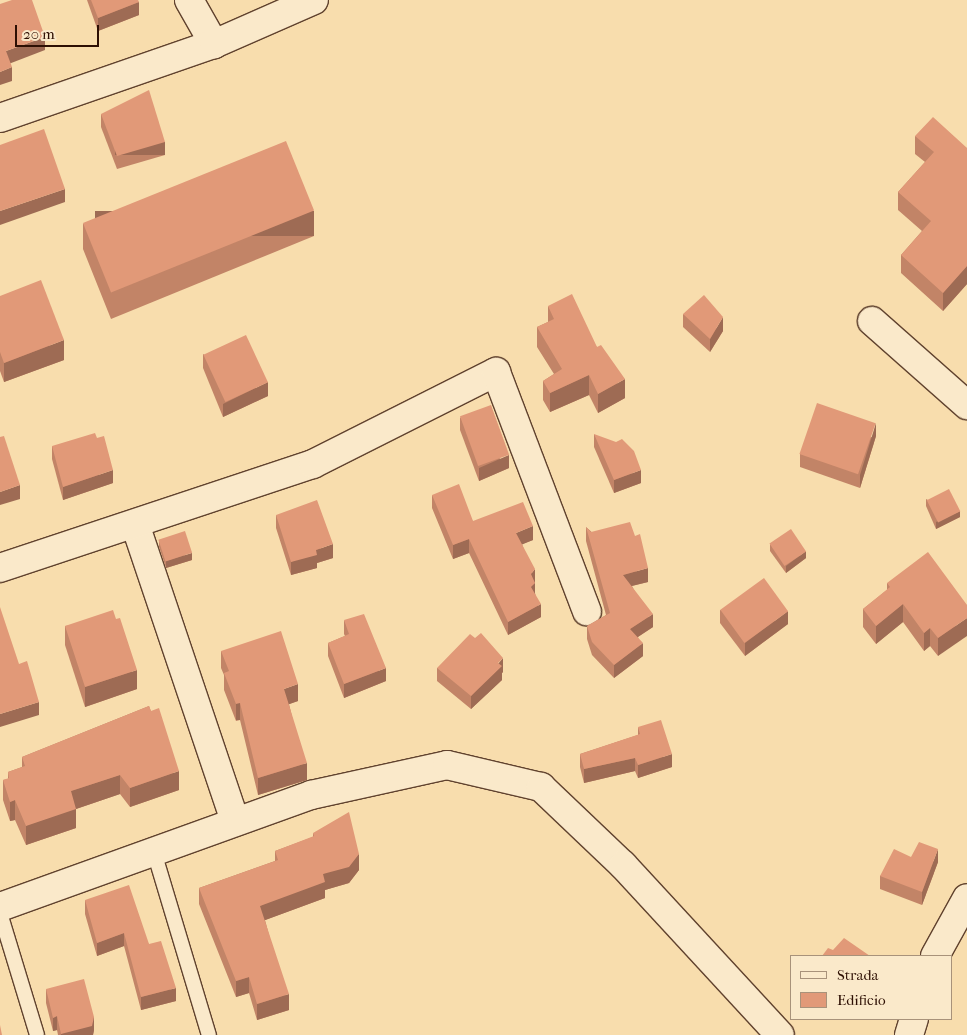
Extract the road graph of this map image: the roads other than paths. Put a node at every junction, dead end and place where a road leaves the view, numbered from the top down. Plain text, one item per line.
1 (189, 0) edge
2 (314, 0) edge
3 (214, 44) junction
4 (0, 118) edge
5 (872, 321) dead end
6 (967, 405) edge
7 (135, 524) junction
8 (0, 568) edge
9 (587, 611) dead end
10 (235, 822) junction
11 (154, 852) junction
12 (967, 898) edge
13 (0, 907) edge
14 (0, 913) edge
15 (936, 955) edge
16 (914, 1020) edge
17 (37, 1035) edge
18 (209, 1035) edge
19 (780, 1035) edge
20 (909, 1035) edge

1 - 3 street
2 - 3 street
3 - 4 street
5 - 6 street
7 - 8 street
7 - 9 street
7 - 10 street
10 - 11 street
10 - 19 street
11 - 13 street
11 - 18 lane
12 - 15 street
14 - 17 lane
16 - 20 street

